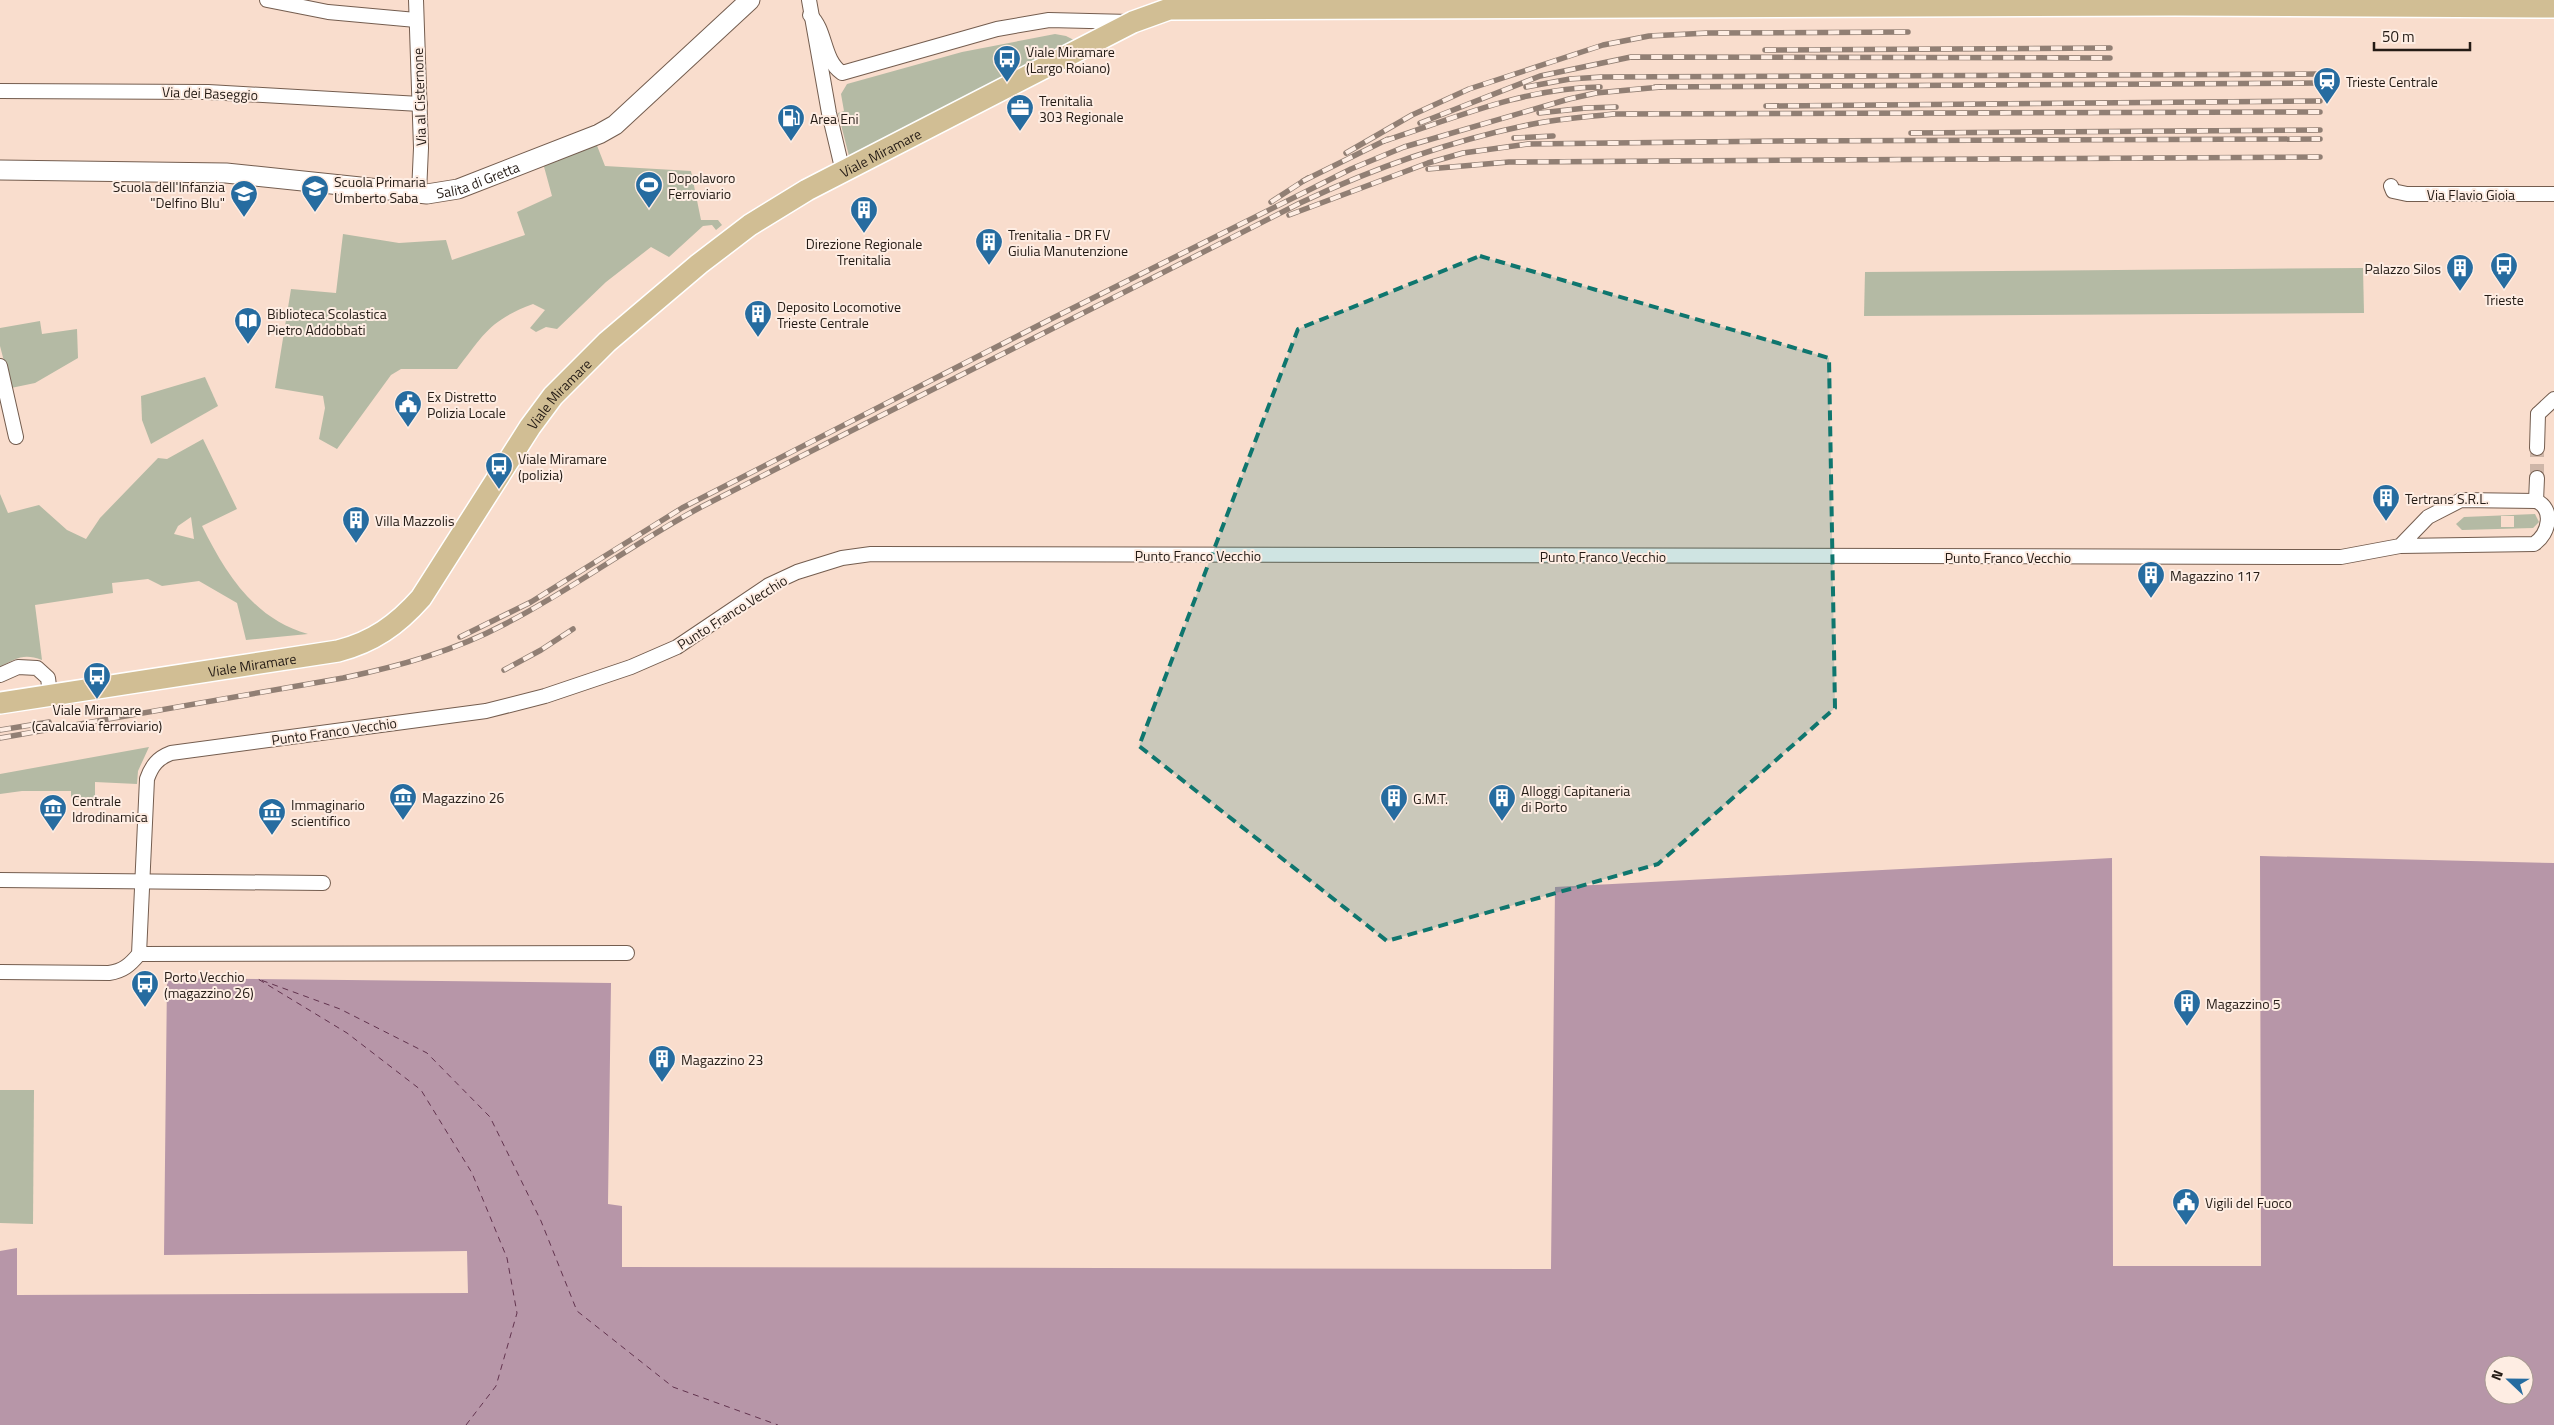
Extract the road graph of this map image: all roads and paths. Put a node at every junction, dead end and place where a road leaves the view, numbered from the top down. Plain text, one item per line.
1 (267, 0) edge
2 (416, 0) edge
3 (750, 0) edge
4 (809, 0) edge
5 (1905, 3) edge
6 (2039, 3) edge
7 (2175, 3) edge
8 (2291, 3) edge
9 (1476, 4) edge
10 (1589, 4) edge
11 (1168, 5) edge
12 (1332, 5) edge
13 (2552, 6) edge
14 (810, 15) junction
15 (416, 20) junction
16 (1133, 22) junction
17 (0, 91) edge
18 (420, 104) junction
19 (0, 170) edge
20 (843, 172) junction
21 (2391, 186) dead end
22 (419, 193) junction
23 (2554, 194) edge
24 (0, 366) edge
25 (2554, 399) edge
26 (2538, 414) junction
27 (2554, 414) edge
28 (16, 437) dead end
29 (2538, 448) tunnel mouth
30 (2537, 478) tunnel mouth
31 (2536, 501) junction
32 (2552, 512) edge
33 (2400, 546) junction
34 (0, 675) edge
35 (50, 694) junction
36 (0, 702) edge
37 (0, 880) edge
38 (144, 881) junction
39 (323, 882) dead end
40 (139, 954) junction
41 (627, 954) dead end
42 (0, 972) edge

1 - 15 street
2 - 15 street, Via al Cisternone
3 - 22 main road, Salita di Gretta
4 - 14 street
5 - 6 main road, Viale Miramare
5 - 10 main road, Viale Miramare
6 - 7 main road, Viale Miramare
7 - 8 main road, Viale Miramare
8 - 13 main road, Viale Miramare
9 - 10 main road, Viale Miramare
9 - 12 main road, Viale Miramare
11 - 12 main road, Viale Miramare
11 - 16 main road, Viale Miramare
14 - 16 street, Viale Miramare
14 - 20 street
15 - 18 street, Via al Cisternone
16 - 20 main road, Viale Miramare
17 - 18 street, Via dei Baseggio
18 - 22 street, Via al Cisternone
19 - 22 main road, Salita di Gretta
20 - 35 main road, Viale Miramare
21 - 23 street, Via Flavio Gioia
24 - 28 street
25 - 26 street
26 - 27 street
26 - 29 street
30 - 31 street
31 - 32 street
31 - 33 street
32 - 33 street, Punto Franco Vecchio
33 - 38 street, Punto Franco Vecchio
34 - 35 street
35 - 36 main road, Viale Miramare
37 - 38 street
38 - 39 street
38 - 40 street, Punto Franco Vecchio
40 - 41 street
40 - 42 street

